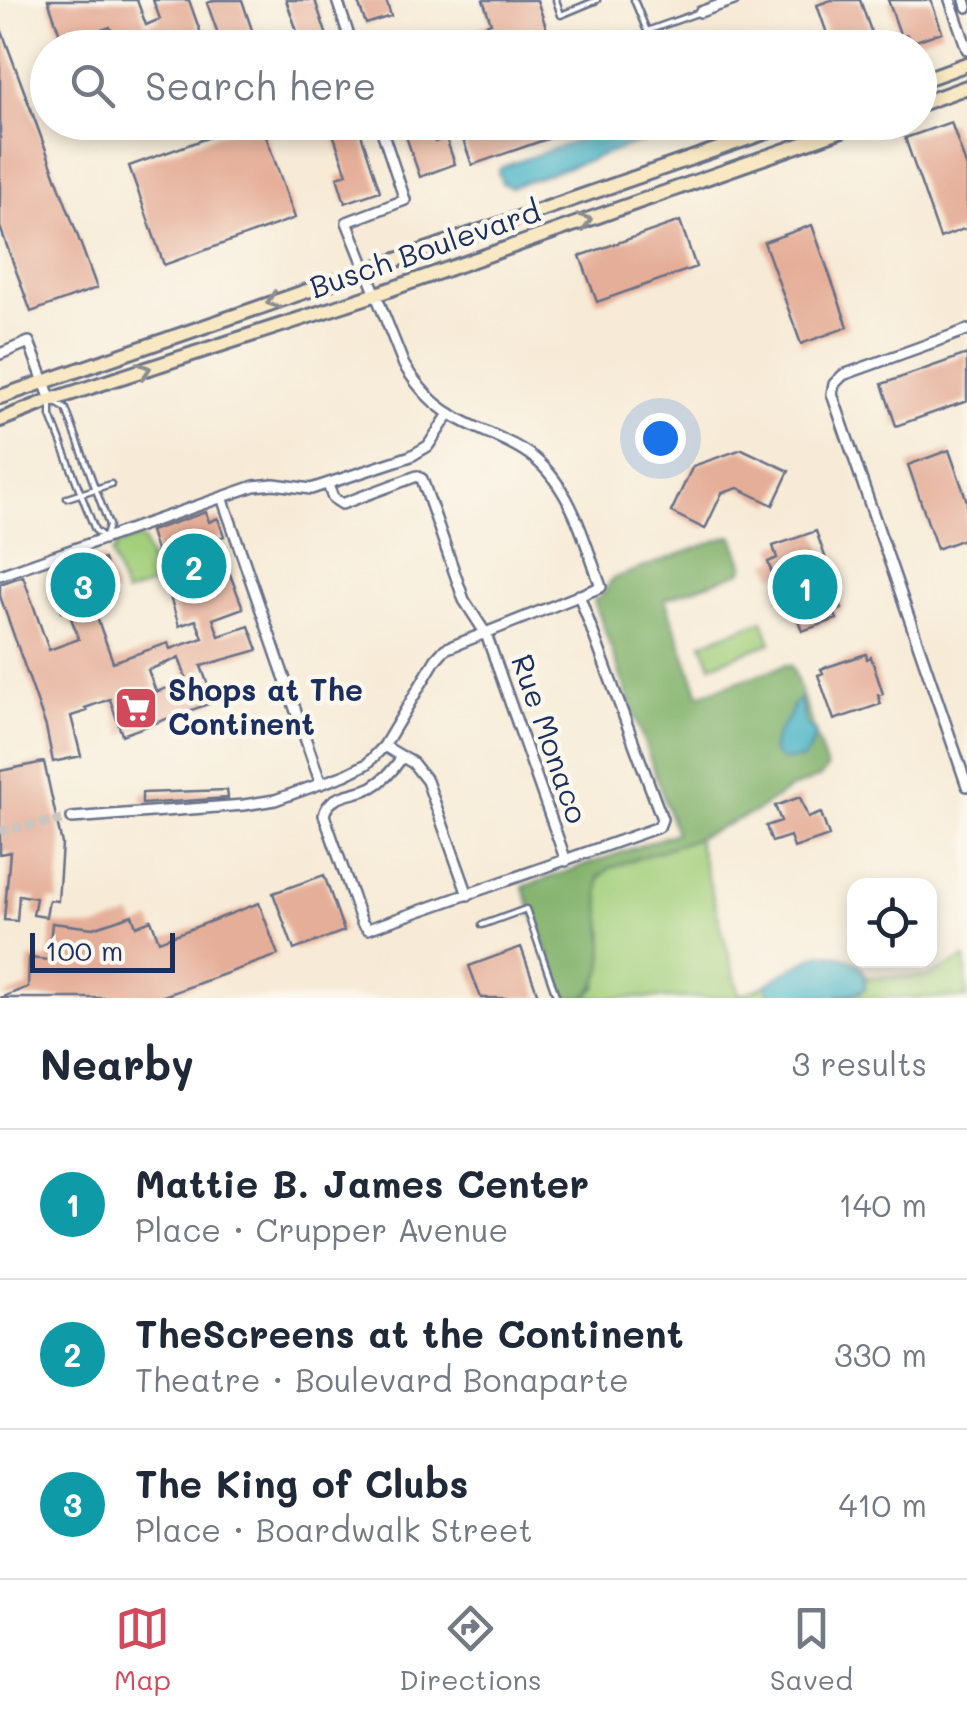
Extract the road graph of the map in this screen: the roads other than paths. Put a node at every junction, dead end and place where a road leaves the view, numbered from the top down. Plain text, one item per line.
1 (336, 0) edge
2 (556, 0) edge
3 (597, 0) edge
4 (634, 0) edge
5 (734, 0) edge
6 (950, 0) edge
7 (700, 12) joint
8 (347, 30) edge
9 (646, 30) edge
10 (649, 30) edge
11 (967, 49) edge
12 (967, 64) edge
13 (937, 74) edge
14 (967, 87) edge
15 (937, 98) edge
16 (385, 140) edge
17 (743, 140) edge
18 (815, 140) edge
19 (367, 268) junction
20 (377, 294) junction
21 (967, 330) edge
22 (0, 354) edge
23 (44, 380) junction
24 (0, 397) edge
25 (52, 400) junction
26 (448, 414) junction
27 (0, 420) edge
28 (110, 484) dead end
29 (328, 484) junction
30 (96, 489) junction
31 (82, 494) junction
32 (67, 498) dead end
33 (222, 498) junction
34 (106, 538) junction
35 (0, 575) edge
36 (579, 595) junction
37 (486, 634) junction
38 (384, 746) junction
39 (402, 757) junction
40 (321, 784) junction
41 (967, 786) edge
42 (72, 818) tunnel mouth
43 (566, 861) junction
44 (468, 895) junction
45 (482, 925) dead end
46 (557, 998) edge

1 - 8 street
2 - 3 lane
4 - 9 lane
5 - 7 street
6 - 11 street
7 - 10 lane
12 - 13 main road
14 - 15 main road
16 - 19 street
17 - 19 main road, Busch Boulevard
20 -> 18 main road, Busch Boulevard
19 - 20 street
19 -> 23 main road, Busch Boulevard
25 -> 20 main road, Busch Boulevard
20 - 26 street
21 - 41 street
22 - 23 street
23 - 24 main road, Busch Boulevard
23 - 25 street
25 - 27 main road, Busch Boulevard
25 - 30 lane
25 - 31 lane
26 - 29 street
26 - 36 street
28 - 30 lane
29 - 33 street
29 - 37 street, Rue Monaco
30 - 31 lane
30 - 34 lane
31 - 32 lane
31 - 34 lane
33 - 34 street
33 - 40 street
34 - 35 street
36 - 37 street
36 - 43 street
37 - 38 street
37 - 43 street, Rue Monaco
38 - 39 street
38 - 40 street
39 - 44 street
39 - 44 street
40 - 42 street
43 - 44 street
45 - 46 lane

